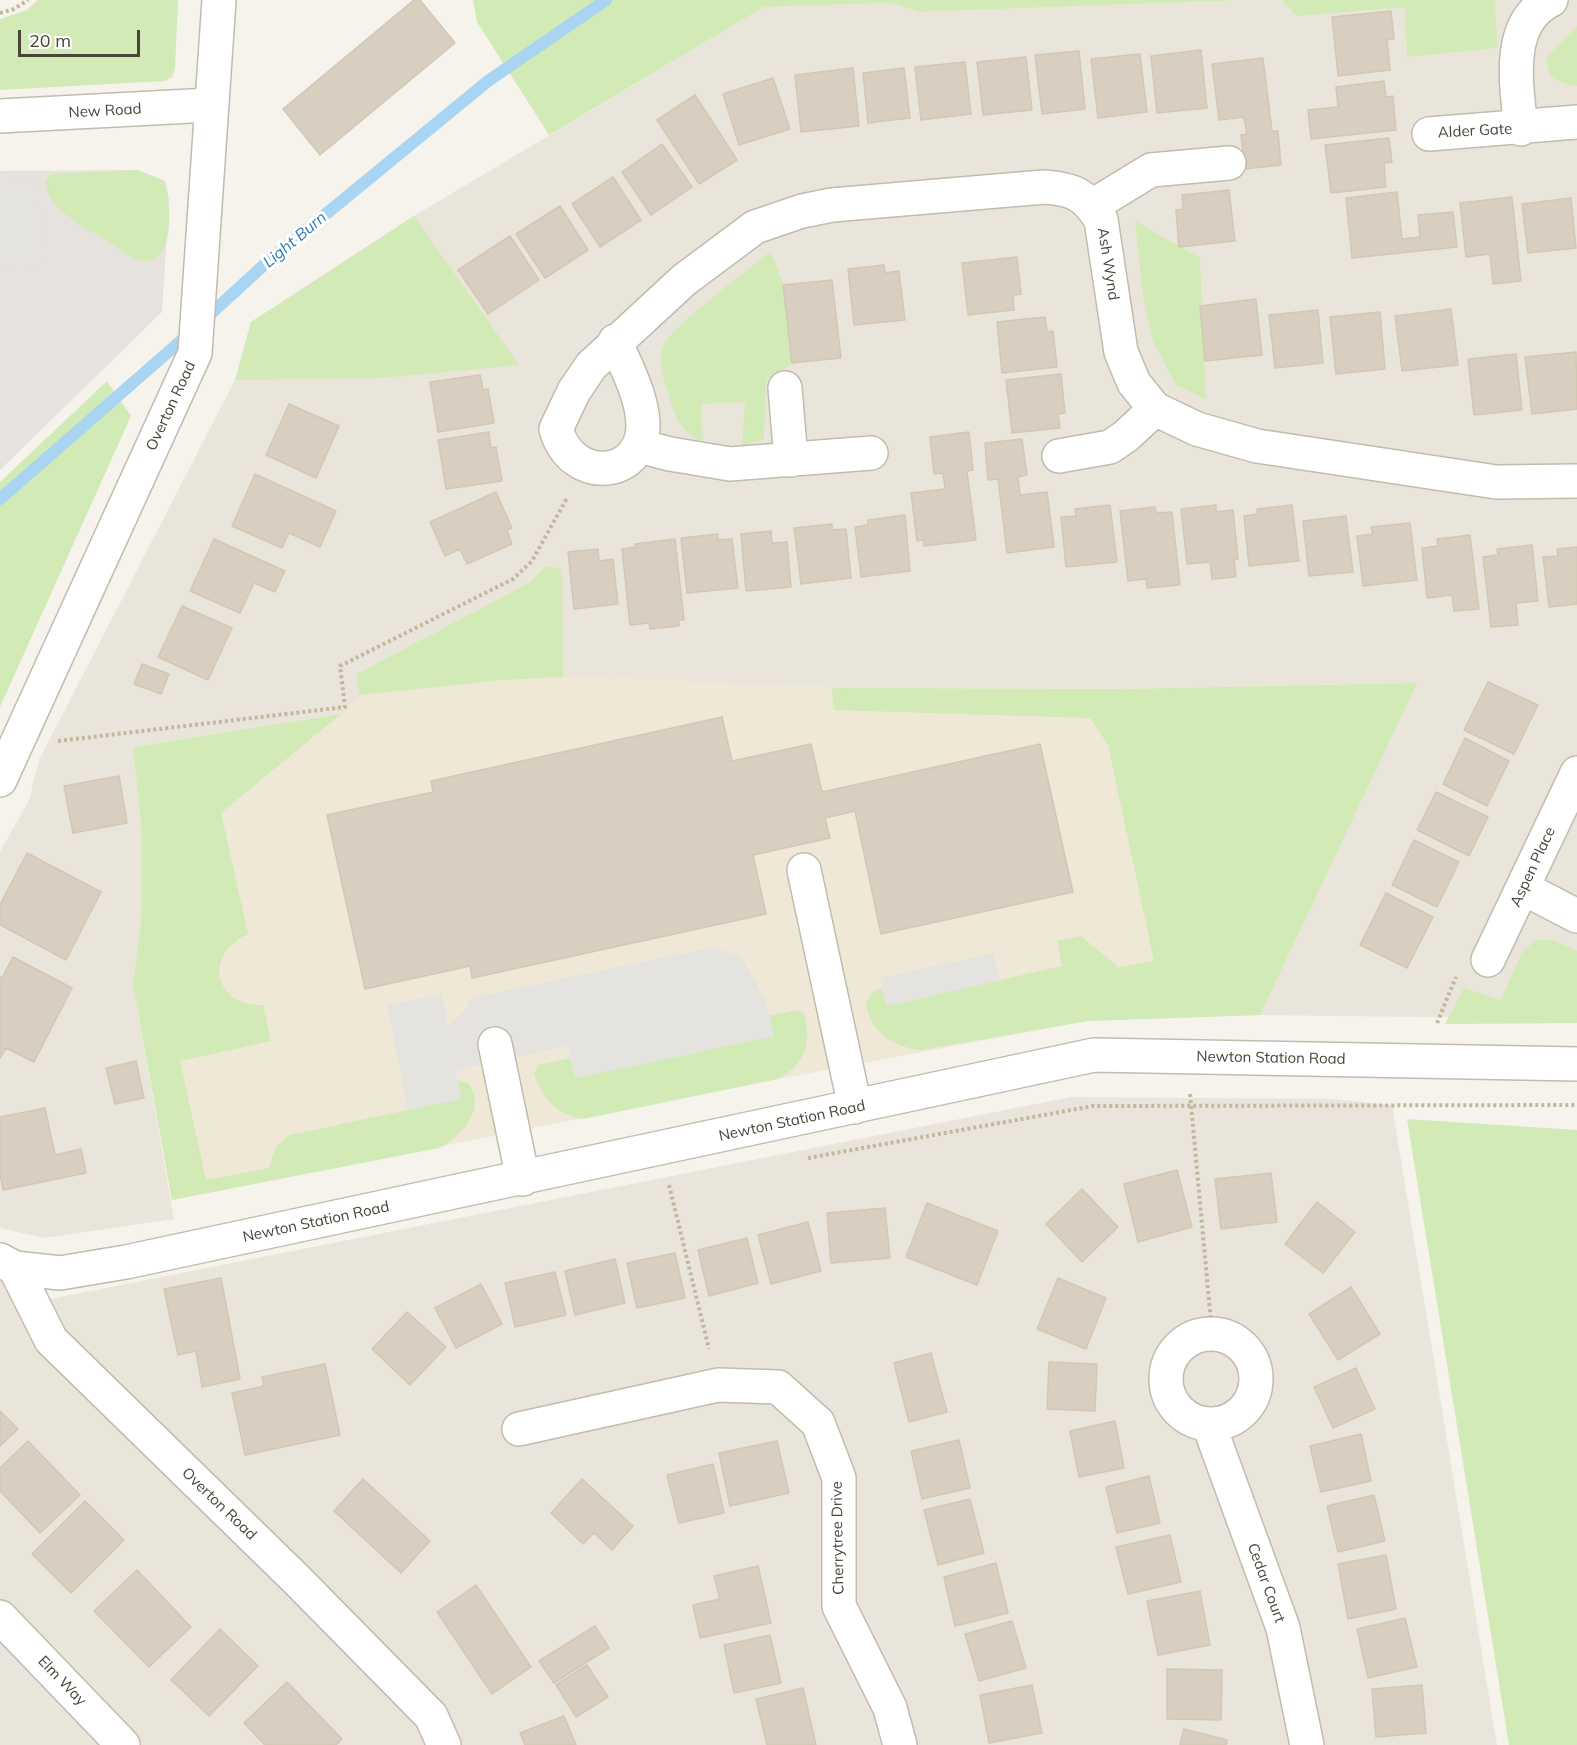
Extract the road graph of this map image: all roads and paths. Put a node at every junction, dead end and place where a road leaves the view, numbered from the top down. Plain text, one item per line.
1 (28, 0) edge
2 (219, 0) edge
3 (1551, 0) edge
4 (0, 13) edge
5 (210, 105) junction
6 (0, 116) edge
7 (1577, 122) edge
8 (1521, 129) junction
9 (1429, 134) dead end
10 (1229, 163) dead end
11 (1092, 206) junction
12 (615, 341) junction
13 (785, 388) dead end
14 (1155, 409) junction
15 (639, 446) junction
16 (871, 453) dead end
17 (1059, 456) dead end
18 (791, 460) junction
19 (585, 466) junction
20 (1577, 481) edge
21 (16, 746) junction
22 (1577, 773) edge
23 (0, 780) edge
24 (804, 870) dead end
25 (1523, 888) junction
26 (1577, 916) edge
27 (1488, 960) joint
28 (1434, 1031) dead end
29 (495, 1044) dead end
30 (1188, 1057) junction
31 (1577, 1064) edge
32 (1577, 1105) edge
33 (855, 1107) junction
34 (1191, 1107) junction
35 (798, 1160) dead end
36 (523, 1179) junction
37 (681, 1181) dead end
38 (8, 1264) edge
39 (1212, 1333) junction
40 (718, 1384) junction
41 (1209, 1425) junction
42 (519, 1429) dead end
43 (0, 1617) edge
44 (123, 1745) edge
45 (444, 1745) edge
46 (900, 1745) edge
47 (1308, 1745) edge

1 - 4 path
2 - 5 street, Overton Road
3 - 8 street, Alder Gate
5 - 6 street, New Road
5 - 21 street, Overton Road
7 - 8 street, Alder Gate
8 - 9 street, Alder Gate
10 - 11 street
11 - 12 street
11 - 14 street, Ash Wynd
12 - 15 street
12 - 19 street
13 - 18 street
14 - 17 street
14 - 20 street, Ash Wynd
15 - 18 street
15 - 19 street
16 - 18 street
19 - 21 path
21 - 23 street, Overton Road
22 - 25 street, Aspen Place
24 - 33 street
25 - 26 street
25 - 27 street, Aspen Place
27 - 28 path
29 - 36 street
30 - 31 street, Newton Station Road
30 - 33 street, Newton Station Road
30 - 34 path
32 - 34 path
33 - 36 street, Newton Station Road
34 - 35 path
34 - 39 path
36 - 38 street, Newton Station Road
37 - 40 path
38 - 45 street, Overton Road
39 - 41 street
39 - 41 street
40 - 42 street, Cherrytree Drive
40 - 46 street, Cherrytree Drive
41 - 47 street, Cedar Court
43 - 44 street, Elm Way

